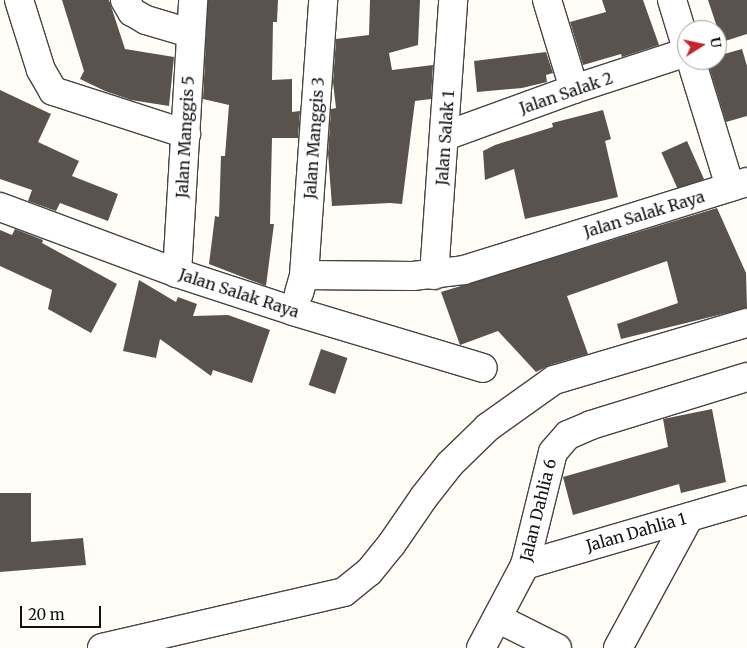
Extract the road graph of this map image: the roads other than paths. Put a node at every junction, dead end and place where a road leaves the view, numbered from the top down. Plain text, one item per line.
1 (20, 0) edge
2 (124, 0) edge
3 (193, 0) edge
4 (323, 0) edge
5 (453, 0) edge
6 (547, 0) edge
7 (672, 0) edge
8 (678, 20) edge
9 (190, 33) junction
10 (677, 53) edge
11 (694, 70) edge
12 (574, 89) junction
13 (186, 134) junction
14 (445, 136) junction
15 (739, 185) edge
16 (0, 207) edge
17 (177, 273) junction
18 (304, 275) junction
19 (434, 275) junction
20 (294, 311) junction
21 (747, 323) edge
22 (483, 368) dead end
23 (747, 377) edge
24 (747, 500) edge
25 (689, 517) junction
26 (525, 565) junction
27 (497, 618) junction
28 (102, 648) edge
29 (481, 648) edge
30 (557, 648) edge
31 (618, 648) edge

1 - 13 street
2 - 9 street
3 - 9 street, Jalan Manggis 5
4 - 18 street, Jalan Manggis 3
5 - 14 street, Jalan Salak 1
6 - 12 street
7 - 8 street
9 - 13 street, Jalan Manggis 5
10 - 12 street, Jalan Salak 2
11 - 15 street
12 - 14 street, Jalan Salak 2
13 - 17 street, Jalan Manggis 5
14 - 19 street, Jalan Salak 1
15 - 19 street, Jalan Salak Raya
16 - 17 street, Jalan Salak Raya
17 - 20 street, Jalan Salak Raya
18 - 19 street, Jalan Salak Raya
18 - 20 street, Jalan Manggis 3
20 - 22 street, Jalan Salak Raya
21 - 28 street
23 - 26 street, Jalan Dahlia 6
24 - 25 street, Jalan Dahlia 1
25 - 26 street, Jalan Dahlia 1
25 - 31 street
26 - 27 street, Jalan Dahlia 6
27 - 29 street, Jalan Dahlia 6
27 - 30 street

